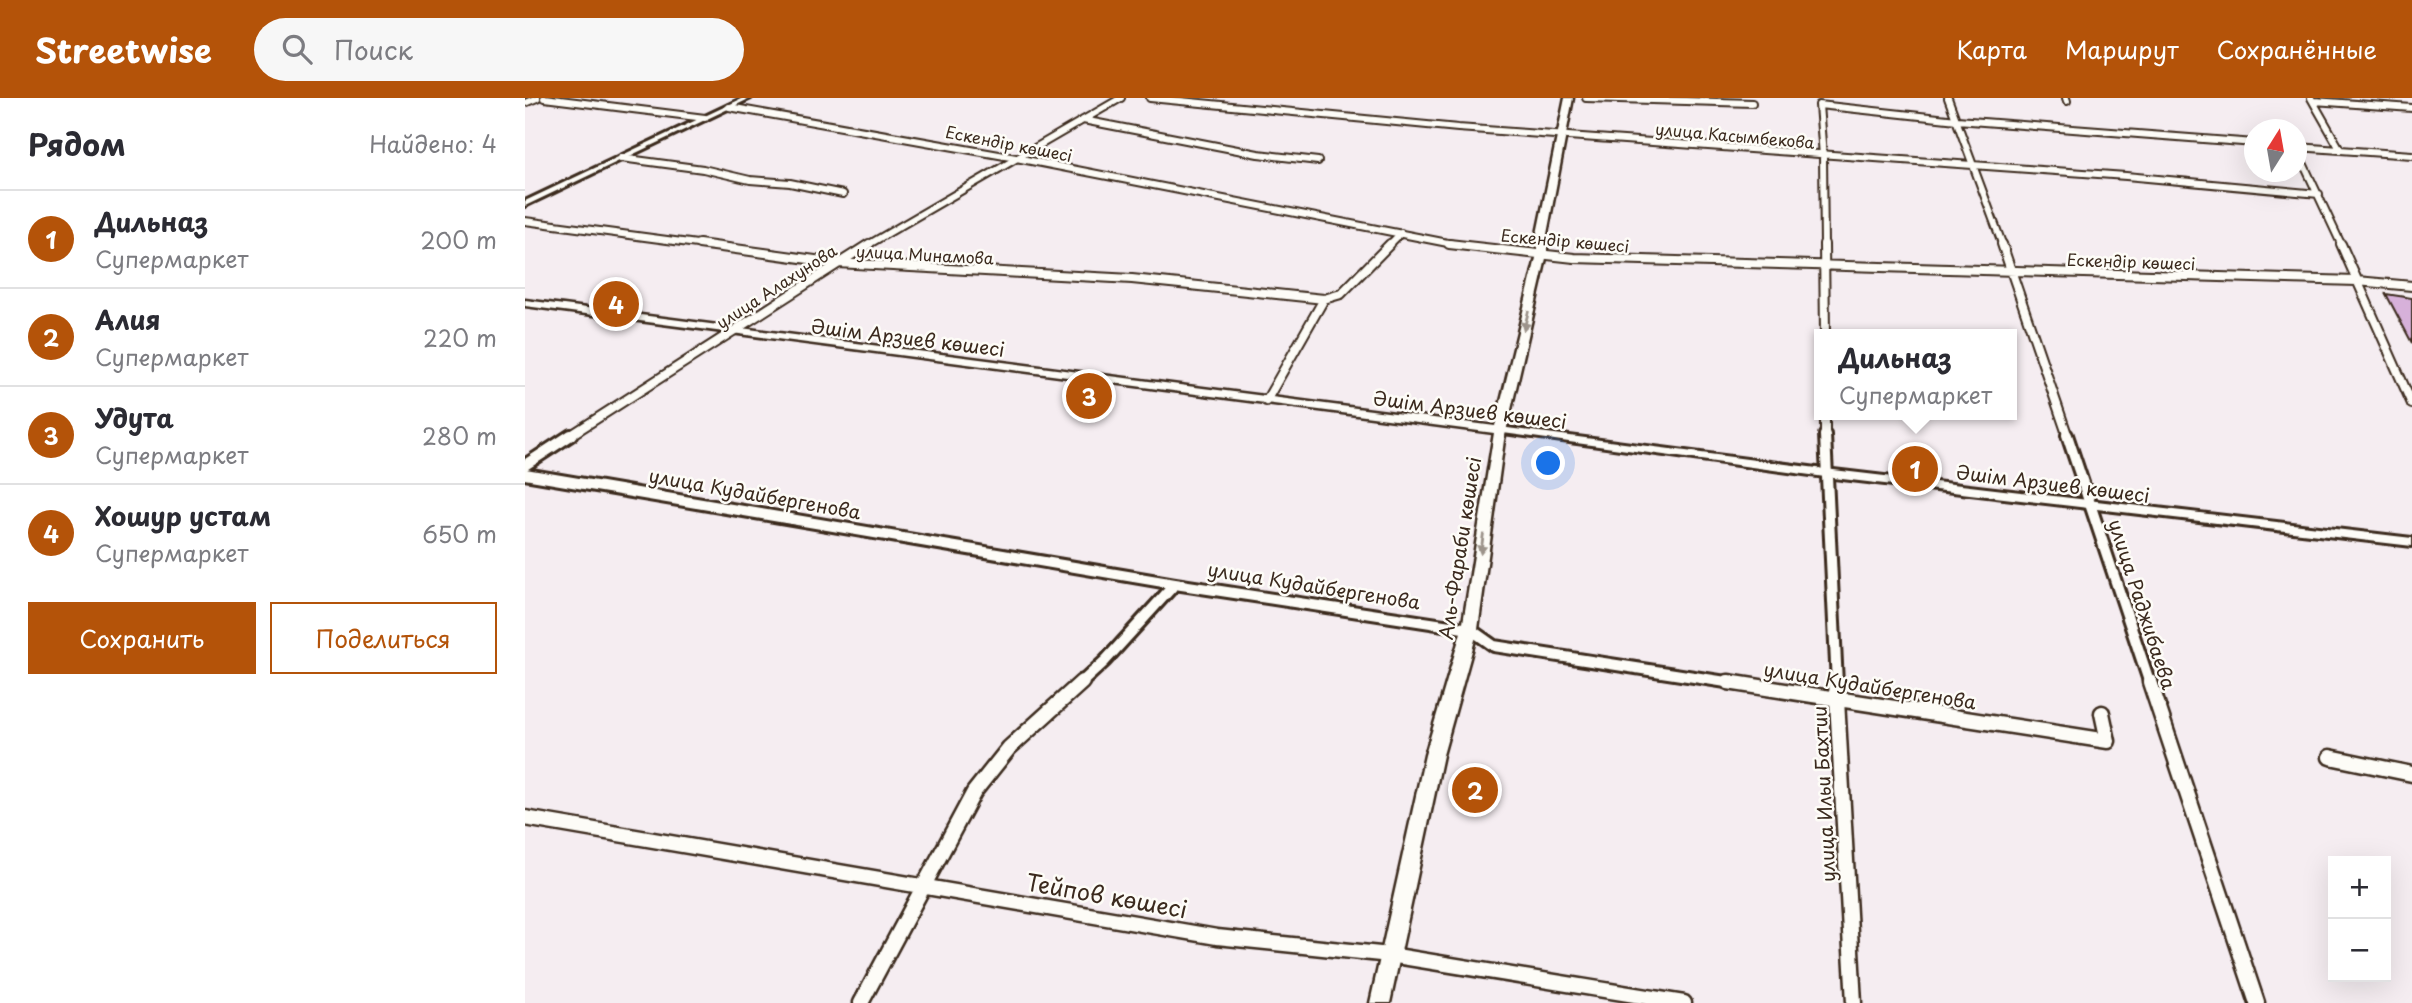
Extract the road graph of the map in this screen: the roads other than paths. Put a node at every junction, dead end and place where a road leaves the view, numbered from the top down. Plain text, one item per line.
1 (537, 98) edge
2 (544, 98) edge
3 (618, 98) edge
4 (748, 98) edge
5 (1121, 98) edge
6 (1150, 98) edge
7 (1569, 98) edge
8 (1586, 98) edge
9 (1948, 98) edge
10 (2312, 99) edge
11 (525, 103) edge
12 (1752, 103) dead end
13 (600, 105) junction
14 (729, 107) junction
15 (2412, 108) edge
16 (705, 118) junction
17 (1083, 120) junction
18 (1957, 120) junction
19 (1561, 136) junction
20 (2244, 142) edge
21 (2307, 148) edge
22 (2340, 149) junction
23 (2412, 155) edge
24 (1823, 156) junction
25 (621, 158) junction
26 (1016, 158) junction
27 (1318, 161) dead end
28 (1976, 166) junction
29 (2307, 169) edge
30 (843, 194) dead end
31 (2319, 194) junction
32 (525, 204) edge
33 (525, 221) edge
34 (1401, 233) junction
35 (1542, 254) junction
36 (837, 262) junction
37 (1824, 264) junction
38 (2012, 271) junction
39 (2357, 281) junction
40 (2412, 286) edge
41 (1324, 299) junction
42 (525, 303) edge
43 (1825, 329) edge
44 (732, 331) junction
45 (1266, 401) junction
46 (2412, 404) edge
47 (1825, 420) edge
48 (1500, 430) junction
49 (525, 465) edge
50 (1825, 473) junction
51 (525, 474) edge
52 (2092, 505) junction
53 (2412, 542) edge
54 (1175, 584) junction
55 (1470, 629) junction
56 (1837, 699) junction
57 (2102, 713) dead end
58 (2330, 757) dead end
59 (2412, 774) edge
60 (525, 818) edge
61 (924, 886) junction
62 (1390, 954) junction
63 (861, 1003) edge
64 (1380, 1003) edge
65 (1684, 1003) edge
66 (1854, 1003) edge
67 (2257, 1003) edge

1 - 11 street
2 - 13 street
3 - 13 street
4 - 14 street
5 - 17 street, улица Алахунова
6 - 19 street, улица Касымбекова
7 - 19 main road, Аль-Фараби көшесі
8 - 12 street
9 - 18 street, улица Раджибаева
10 - 15 street
10 - 22 street
13 - 16 street
14 - 16 street
14 - 26 street, Ескендір көшесі
16 - 25 street
17 - 26 street, улица Алахунова
17 - 27 street
18 - 20 street
18 - 24 street
18 - 28 street, улица Раджибаева
19 - 24 street, улица Касымбекова
19 - 35 main road, Аль-Фараби көшесі
21 - 22 street
22 - 23 street
24 - 28 street, улица Касымбекова
24 - 37 street
25 - 30 street
25 - 32 street
26 - 34 street, Ескендір көшесі
26 - 36 street, улица Алахунова
28 - 31 street, улица Касымбекова
28 - 38 street, улица Раджибаева
29 - 31 street
31 - 39 street
33 - 36 street, улица Минамова
34 - 35 street, Ескендір көшесі
34 - 41 street
35 - 37 street, Ескендір көшесі
35 -> 48 main road, Аль-Фараби көшесі
36 - 41 street, улица Минамова
36 - 44 street, улица Алахунова
37 - 38 street, Ескендір көшесі
37 - 43 street
38 - 39 street, Ескендір көшесі
38 - 52 street, улица Раджибаева
39 - 40 street, Ескендір көшесі
39 - 46 street
41 - 45 street
42 - 44 main road, Әшім Арзиев көшесі
44 - 45 main road, Әшім Арзиев көшесі
44 - 49 street, улица Алахунова
45 - 48 main road, Әшім Арзиев көшесі
47 - 50 street, улица Ильи Бахтии
48 - 50 street, Әшім Арзиев көшесі
48 -> 55 main road, Аль-Фараби көшесі
50 - 52 street, Әшім Арзиев көшесі
50 - 56 street, улица Ильи Бахтии
51 - 54 street, улица Кудайбергенова
52 - 53 street, Әшім Арзиев көшесі
52 - 67 street, улица Раджибаева
54 - 55 street, улица Кудайбергенова
54 - 61 street
55 - 56 street, улица Кудайбергенова
55 - 62 main road, Аль-Фараби көшесі
56 - 57 street, улица Кудайбергенова
56 - 66 street, улица Ильи Бахтии
58 - 59 street
60 - 61 street, Тейпов көшесі
61 - 62 street, Тейпов көшесі
61 - 63 street
62 - 64 main road, Аль-Фараби көшесі
62 - 65 street, Тейпов көшесі

